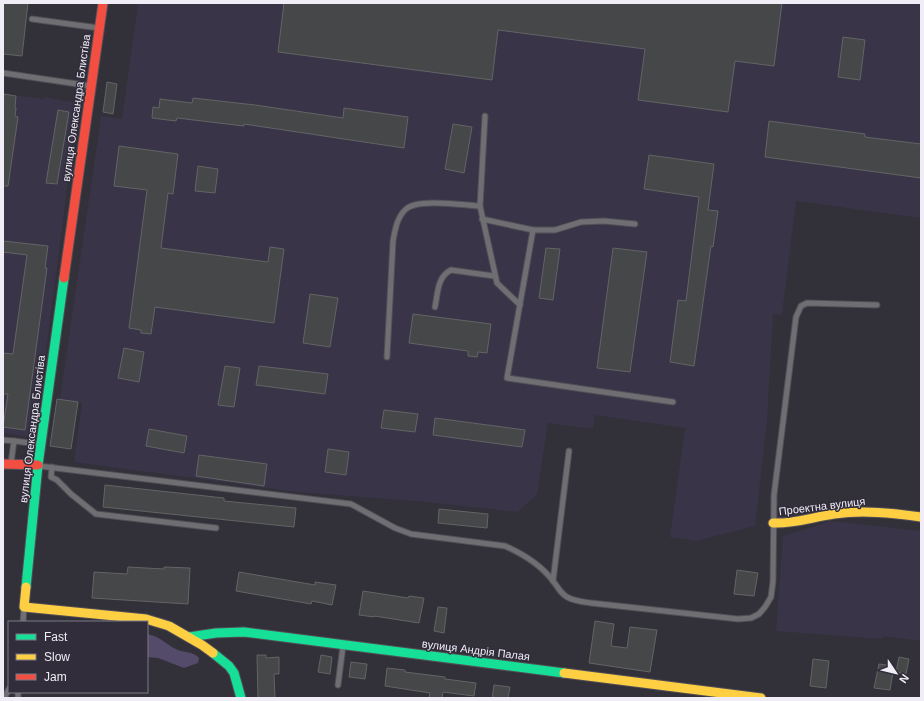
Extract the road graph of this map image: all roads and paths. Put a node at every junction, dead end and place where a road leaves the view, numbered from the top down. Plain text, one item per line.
1 (103, 3) edge
2 (32, 19) dead end
3 (100, 29) junction
4 (3, 74) edge
5 (92, 86) junction
6 (485, 116) dead end
7 (480, 206) junction
8 (482, 219) junction
9 (636, 224) dead end
10 (533, 230) junction
11 (494, 276) junction
12 (877, 304) dead end
13 (520, 305) junction
14 (435, 307) dead end
15 (387, 357) dead end
16 (673, 402) dead end
17 (3, 440) edge
18 (14, 442) junction
19 (41, 444) junction
20 (569, 451) dead end
21 (7, 464) edge
22 (38, 465) junction
23 (52, 467) junction
24 (921, 517) edge
25 (773, 523) junction
26 (216, 528) dead end
27 (553, 581) junction
28 (24, 607) junction
29 (22, 621) edge
30 (189, 637) junction
31 (343, 645) junction
32 (338, 685) dead end
33 (241, 698) edge
34 (760, 698) edge

1 - 3 street, вулиця Олександра Блистіва
2 - 3 lane
3 - 5 street, вулиця Олександра Блистіва
4 - 5 lane
5 - 19 street, вулиця Олександра Блистіва
6 - 7 lane
7 - 8 lane
7 - 15 lane
8 - 10 lane
8 - 11 lane
9 - 10 lane
10 - 13 lane
11 - 13 lane
11 - 14 lane
12 - 25 lane
13 - 16 lane
17 - 18 lane
18 - 19 lane
18 - 21 lane
19 - 22 street, вулиця Олександра Блистіва
20 - 27 lane
21 - 22 street
22 - 23 lane
22 - 28 street, вулиця Олександра Блистіва
23 - 26 lane
23 - 27 lane
24 - 25 street, Проектна вулиця
25 - 27 lane
28 - 29 lane
28 - 30 street
30 - 31 street, вулиця Андрія Палая
30 - 33 street
31 - 32 lane
31 - 34 street, вулиця Андрія Палая

